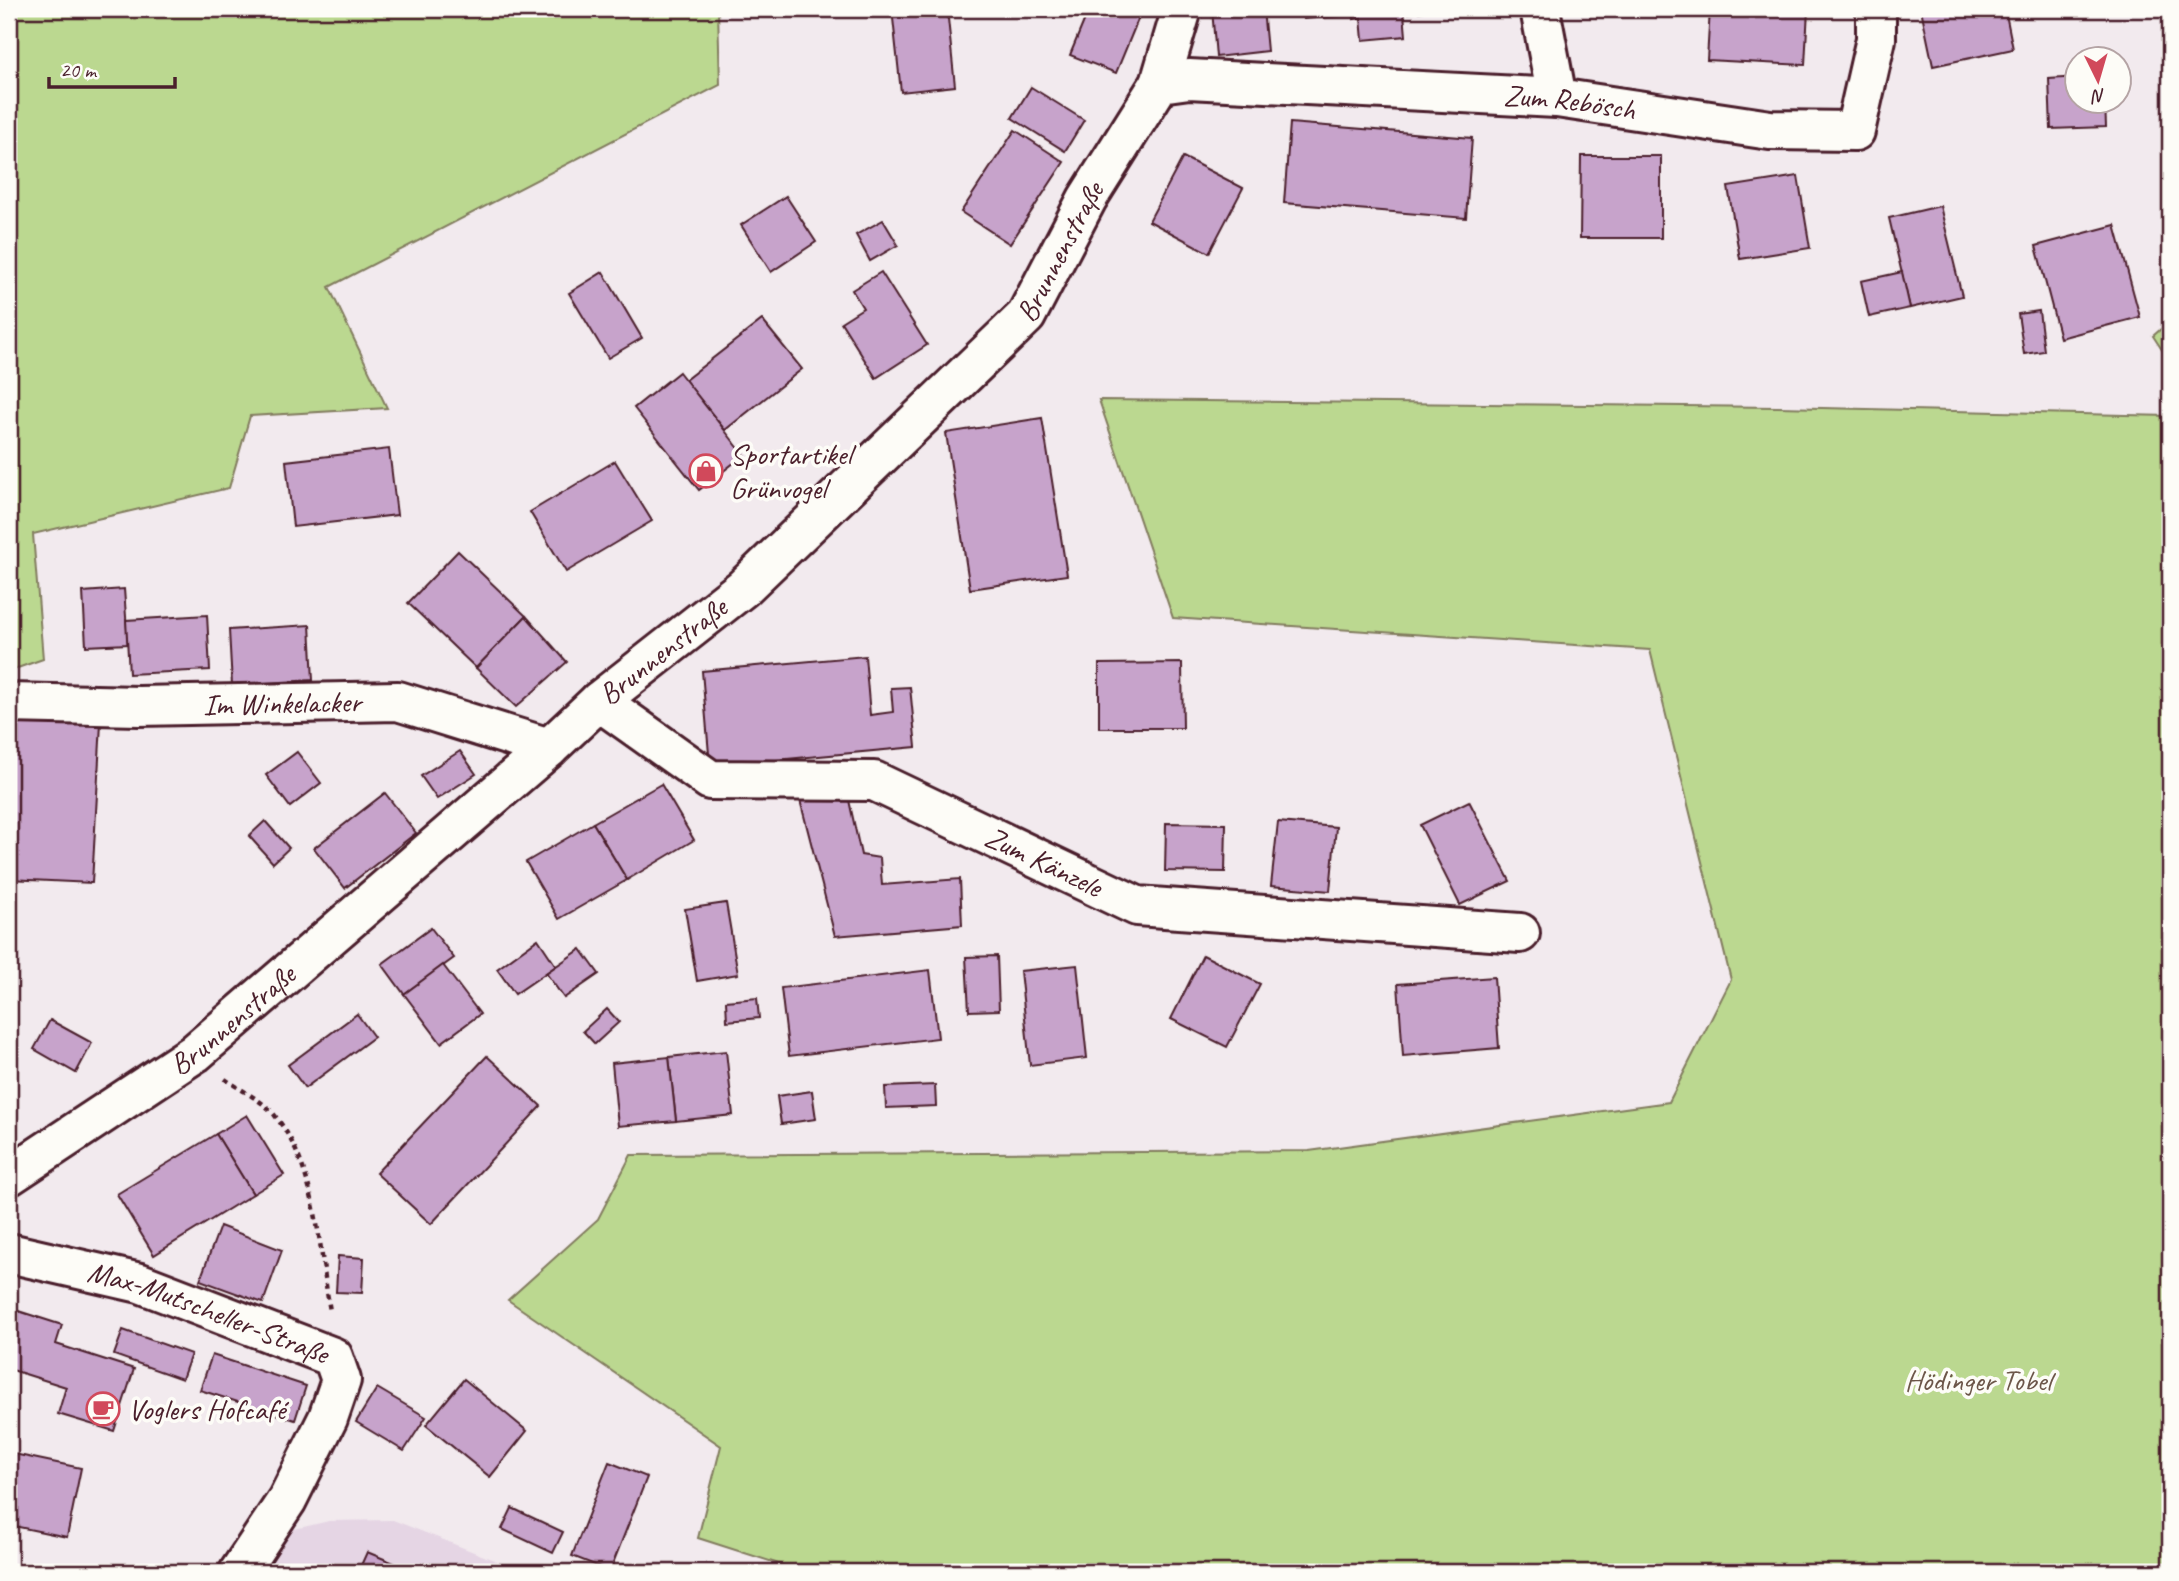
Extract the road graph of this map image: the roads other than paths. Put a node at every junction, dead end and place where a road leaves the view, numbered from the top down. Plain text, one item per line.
1 (1182, 9) edge
2 (1540, 9) edge
3 (1876, 9) edge
4 (1160, 83) junction
5 (1557, 98) junction
6 (599, 701) junction
7 (9, 703) edge
8 (549, 748) junction
9 (1520, 933) dead end
10 (9, 1176) edge
11 (9, 1253) edge
12 (239, 1572) edge

1 - 4 street, Brunnenstraße
2 - 5 street
3 - 5 street, Zum Rebösch
4 - 5 street, Zum Rebösch
4 - 6 street, Brunnenstraße
6 - 8 street, Brunnenstraße
6 - 9 street, Zum Känzele
7 - 8 street, Im Winkelacker
8 - 10 street, Brunnenstraße
11 - 12 street, Max-Mutscheller-Straße

